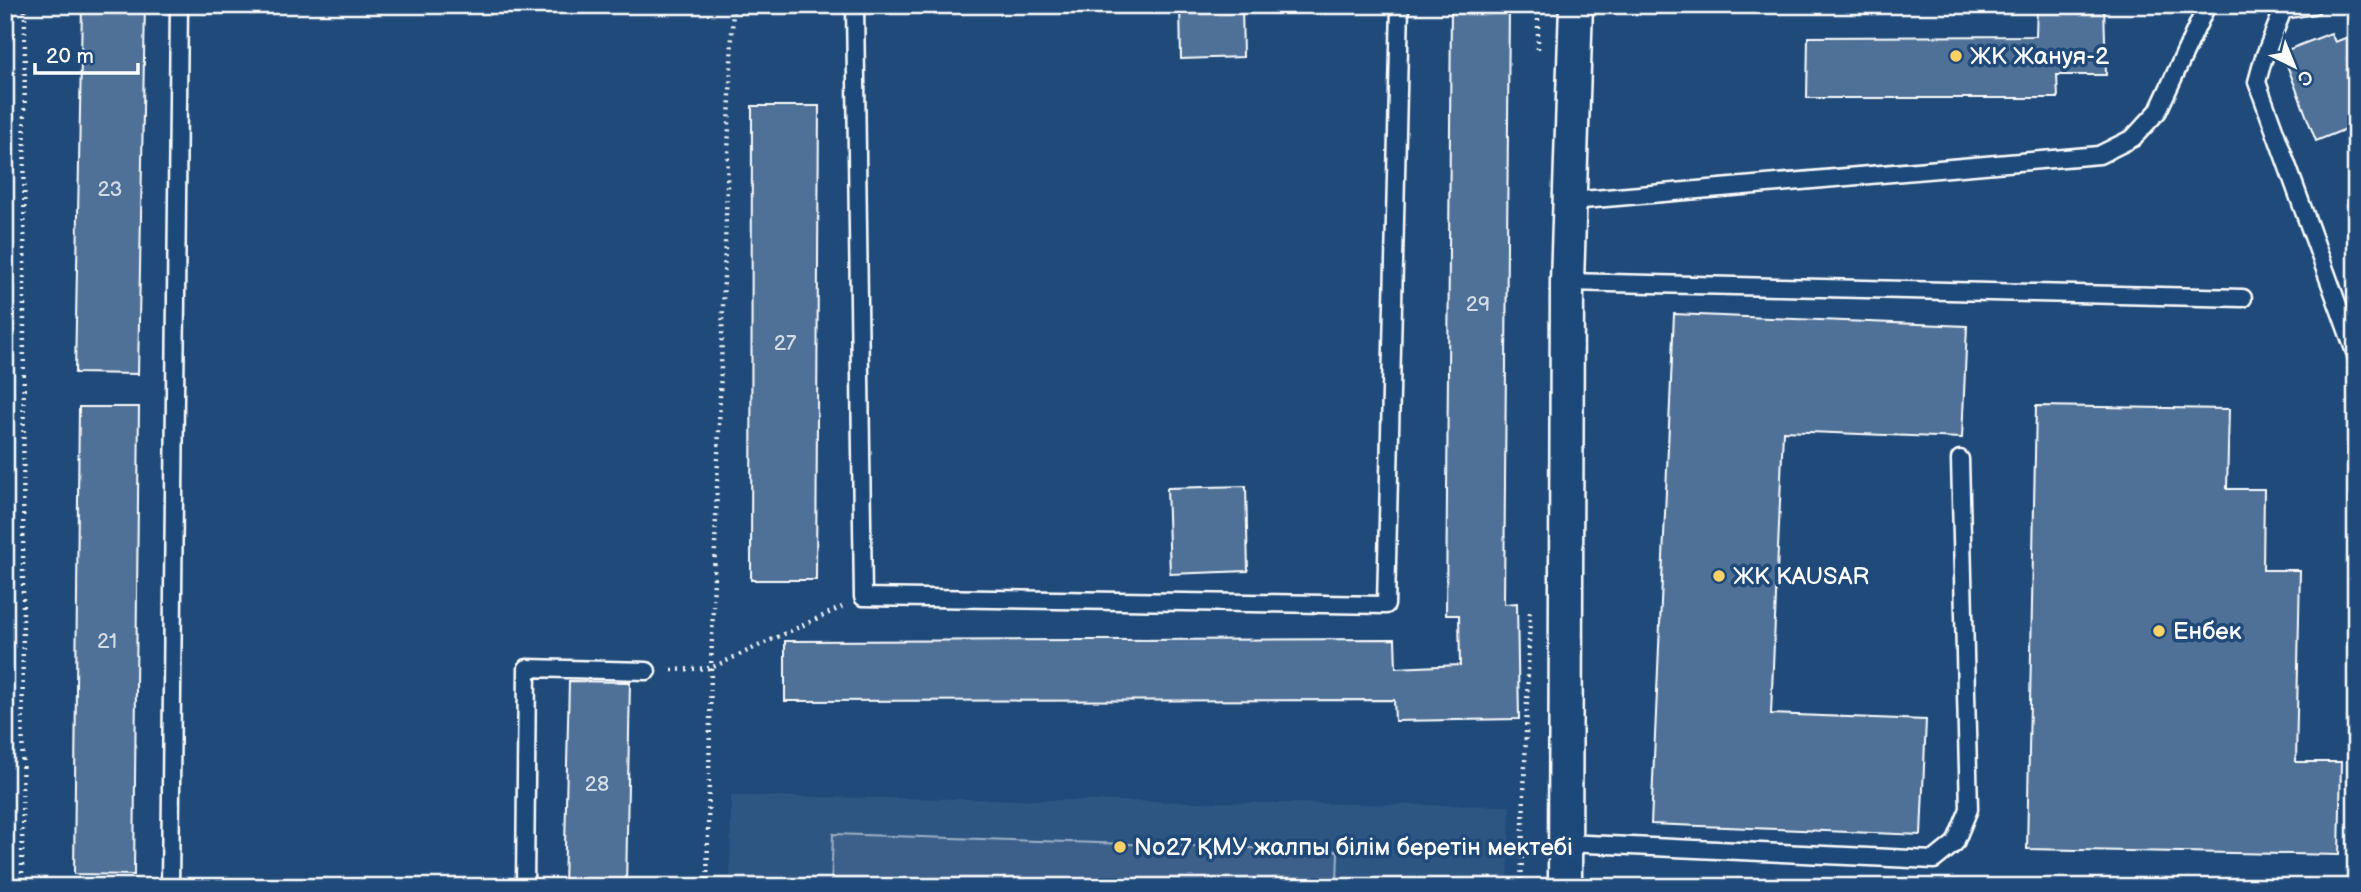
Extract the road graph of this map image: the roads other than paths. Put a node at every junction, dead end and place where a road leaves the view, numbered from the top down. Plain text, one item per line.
1 (179, 5) edge
2 (855, 5) edge
3 (1400, 5) edge
4 (1576, 5) edge
5 (2207, 5) edge
6 (2313, 5) edge
7 (1571, 201) junction
8 (1567, 282) junction
9 (2243, 298) dead end
10 (2356, 355) edge
11 (1960, 459) dead end
12 (646, 671) road end
13 (1565, 843) junction
14 (170, 887) edge
15 (525, 887) edge
16 (1566, 887) edge

1 - 14 lane
2 - 3 lane
4 - 7 street
5 - 7 lane
6 - 10 lane
7 - 8 street
8 - 9 lane
8 - 13 street
11 - 13 lane
12 - 15 lane
13 - 16 street

